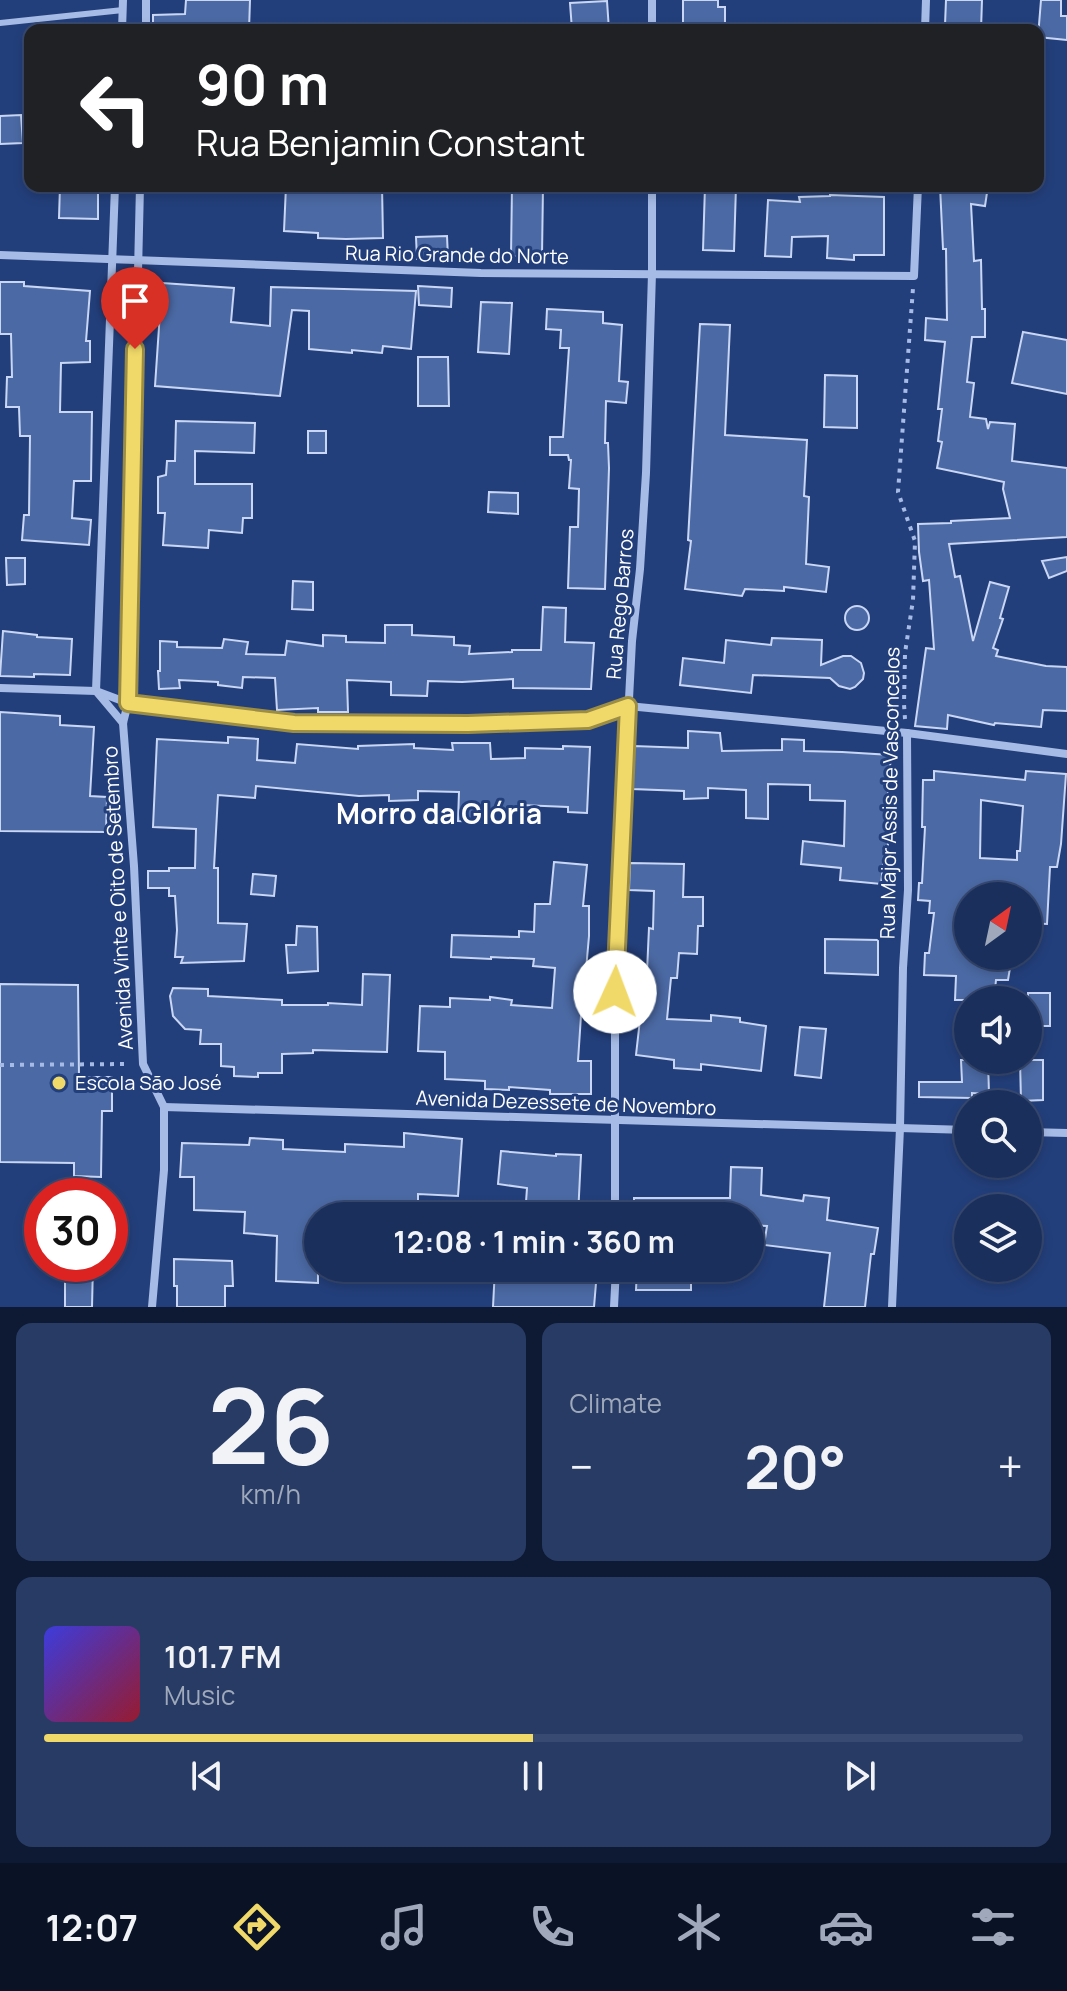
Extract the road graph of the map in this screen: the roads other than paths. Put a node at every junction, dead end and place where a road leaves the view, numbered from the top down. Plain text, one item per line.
1 (146, 0) edge
2 (652, 0) edge
3 (926, 0) edge
4 (123, 5) edge
5 (0, 23) edge
6 (146, 24) edge
7 (652, 24) edge
8 (925, 24) edge
9 (115, 192) edge
10 (140, 192) edge
11 (652, 192) edge
12 (918, 192) edge
13 (0, 255) edge
14 (111, 258) junction
15 (137, 259) junction
16 (652, 273) junction
17 (0, 688) edge
18 (96, 691) junction
19 (128, 703) junction
20 (628, 706) junction
21 (123, 723) junction
22 (907, 733) junction
23 (1067, 754) edge
24 (164, 1107) junction
25 (614, 1120) junction
26 (900, 1128) junction
27 (954, 1130) edge
28 (1042, 1132) edge
29 (1067, 1133) edge
30 (615, 1202) edge
31 (615, 1282) edge
32 (152, 1307) edge
33 (614, 1307) edge
34 (892, 1307) edge

1 - 6 street
2 - 7 street
3 - 8 street
4 - 5 lane
9 - 14 street
10 - 15 street, Avenida Vinte e Oito de Setembro
11 - 16 street, Rua Rego Barros
12 - 16 street, Rua Rio Grande do Norte
13 - 14 street, Rua Rio Grande do Norte
14 - 15 street, Rua Rio Grande do Norte
14 - 18 street
15 - 16 street, Rua Rio Grande do Norte
15 - 19 street, Avenida Vinte e Oito de Setembro
16 - 20 street, Rua Rego Barros
17 - 18 street
18 - 19 street
18 - 21 street, Avenida Vinte e Oito de Setembro
19 - 20 street
19 - 21 street, Avenida Vinte e Oito de Setembro
20 - 22 street
20 - 25 street, Rua Rego Barros
21 - 24 street, Avenida Vinte e Oito de Setembro
22 - 23 street
22 - 26 street, Rua Major Assis de Vasconcelos
24 - 25 street, Avenida Dezessete de Novembro
24 - 32 street, Avenida Vinte e Oito de Setembro
25 - 26 street, Avenida Dezessete de Novembro
25 - 30 street, Rua Rego Barros
26 - 27 street, Avenida Dezessete de Novembro
26 - 34 street, Rua Major Assis de Vasconcelos
28 - 29 street
31 - 33 street

